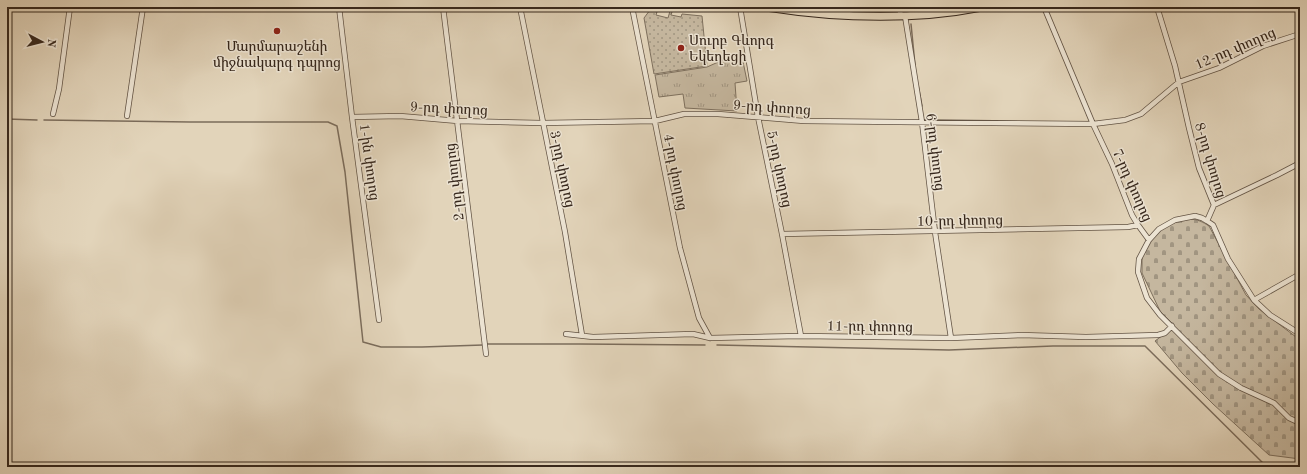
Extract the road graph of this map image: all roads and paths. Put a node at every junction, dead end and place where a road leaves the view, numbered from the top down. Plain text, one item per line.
1 (70, 7) edge
2 (144, 7) edge
3 (339, 7) edge
4 (443, 7) edge
5 (520, 7) edge
6 (632, 7) edge
7 (740, 7) edge
8 (766, 7) edge
9 (899, 7) edge
10 (982, 7) edge
11 (1044, 7) edge
12 (1157, 7) edge
13 (903, 16) junction
14 (1300, 34) edge
15 (1179, 82) junction
16 (53, 114) dead end
17 (127, 116) dead end
18 (352, 117) junction
19 (758, 117) junction
20 (458, 121) junction
21 (655, 121) junction
22 (922, 122) junction
23 (542, 123) junction
24 (1093, 124) junction
25 (1300, 163) edge
26 (1214, 205) junction
27 (1207, 221) junction
28 (1138, 225) junction
29 (935, 232) junction
30 (782, 234) junction
31 (1149, 240) junction
32 (1300, 274) edge
33 (1254, 300) junction
34 (379, 320) dead end
35 (1172, 326) junction
36 (566, 334) dead end
37 (1300, 334) edge
38 (582, 335) junction
39 (801, 336) junction
40 (710, 338) junction
41 (950, 338) junction
42 (486, 354) dead end
43 (1300, 423) edge

1 - 16 street
2 - 17 street
3 - 18 street, 1-ին փողոց
4 - 20 street, 2-րդ փողոց
5 - 23 street, 3-րդ փողոց
6 - 21 street, 4-րդ փողոց
7 - 19 street, 5-րդ փողոց
8 - 13 main road
9 - 13 street, 6-րդ փողոց
10 - 13 main road
11 - 24 street, 7-րդ փողոց
12 - 15 street, 8-րդ փողոց
13 - 22 street, 6-րդ փողոց
14 - 15 street, 12-րդ փողոց
15 - 24 street, 9-րդ փողոց
15 - 26 street, 8-րդ փողոց
18 - 20 street, 9-րդ փողոց
18 - 34 street, 1-ին փողոց
19 - 21 street, 9-րդ փողոց
19 - 22 street, 9-րդ փողոց
19 - 30 street, 5-րդ փողոց
20 - 23 street, 9-րդ փողոց
20 - 42 street, 2-րդ փողոց
21 - 23 street, 9-րդ փողոց
21 - 40 street, 4-րդ փողոց
22 - 24 street, 9-րդ փողոց
22 - 29 street, 6-րդ փողոց
23 - 38 street, 3-րդ փողոց
24 - 28 street, 7-րդ փողոց
25 - 26 street
26 - 27 street, 8-րդ փողոց
27 - 31 street
27 - 33 street
28 - 29 street, 10-րդ փողոց
28 - 31 street, 7-րդ փողոց
29 - 30 street, 10-րդ փողոց
29 - 41 street, 6-րդ փողոց
30 - 39 street, 5-րդ փողոց
31 - 35 street, 7-րդ փողոց
32 - 33 street
33 - 37 street
35 - 41 street, 11-րդ փողոց
35 - 43 street, 7-րդ փողոց
36 - 38 street, 11-րդ փողոց
38 - 40 street, 11-րդ փողոց
39 - 40 street, 11-րդ փողոց
39 - 41 street, 11-րդ փողոց

